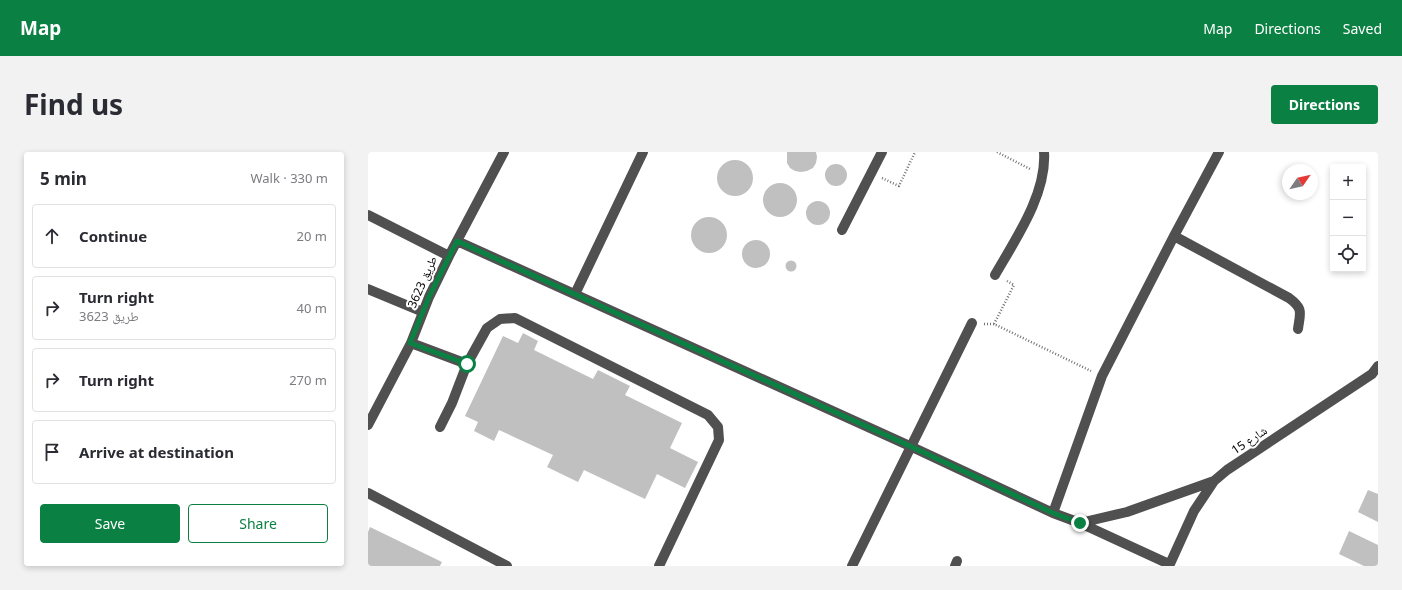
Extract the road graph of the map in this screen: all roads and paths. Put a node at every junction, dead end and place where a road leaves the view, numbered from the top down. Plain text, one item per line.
1 (504, 152) edge
2 (643, 152) edge
3 (882, 152) edge
4 (915, 152) edge
5 (997, 152) edge
6 (1044, 152) edge
7 (1219, 152) edge
8 (871, 172) junction
9 (1043, 175) junction
10 (368, 215) edge
11 (842, 230) dead end
12 (1174, 236) junction
13 (457, 241) junction
14 (449, 256) junction
15 (995, 276) joint
16 (368, 289) edge
17 (575, 294) junction
18 (423, 312) junction
19 (972, 323) joint
20 (994, 324) junction
21 (1298, 329) dead end
22 (410, 343) junction
23 (467, 364) junction
24 (1378, 366) edge
25 (1102, 376) junction
26 (368, 426) edge
27 (440, 427) dead end
28 (912, 447) junction
29 (1214, 482) junction
30 (368, 493) edge
31 (1053, 513) junction
32 (1080, 523) junction
33 (496, 564) edge
34 (1169, 565) edge
35 (507, 566) edge
36 (659, 566) edge
37 (852, 566) edge

1 - 13 street, طريق 3623
2 - 17 street
3 - 8 street
4 - 8 path
5 - 9 path
6 - 9 street
7 - 12 street
8 - 11 street
9 - 15 street
10 - 14 street
12 - 21 street
12 - 25 street
13 - 14 street, طريق 3623
13 - 17 street
14 - 18 street, طريق 3623
15 - 20 path
16 - 18 street
17 - 28 street
18 - 22 street, طريق 3623
19 - 20 path
19 - 28 street
20 - 25 path
22 - 23 street
22 - 26 street, طريق 3623
23 - 27 street
23 - 36 street
24 - 29 street, شارع 15
25 - 31 street
28 - 31 street
28 - 37 street
29 - 32 street
29 - 34 street, شارع 15
30 - 33 street
31 - 32 street
32 - 34 street
33 - 35 street

